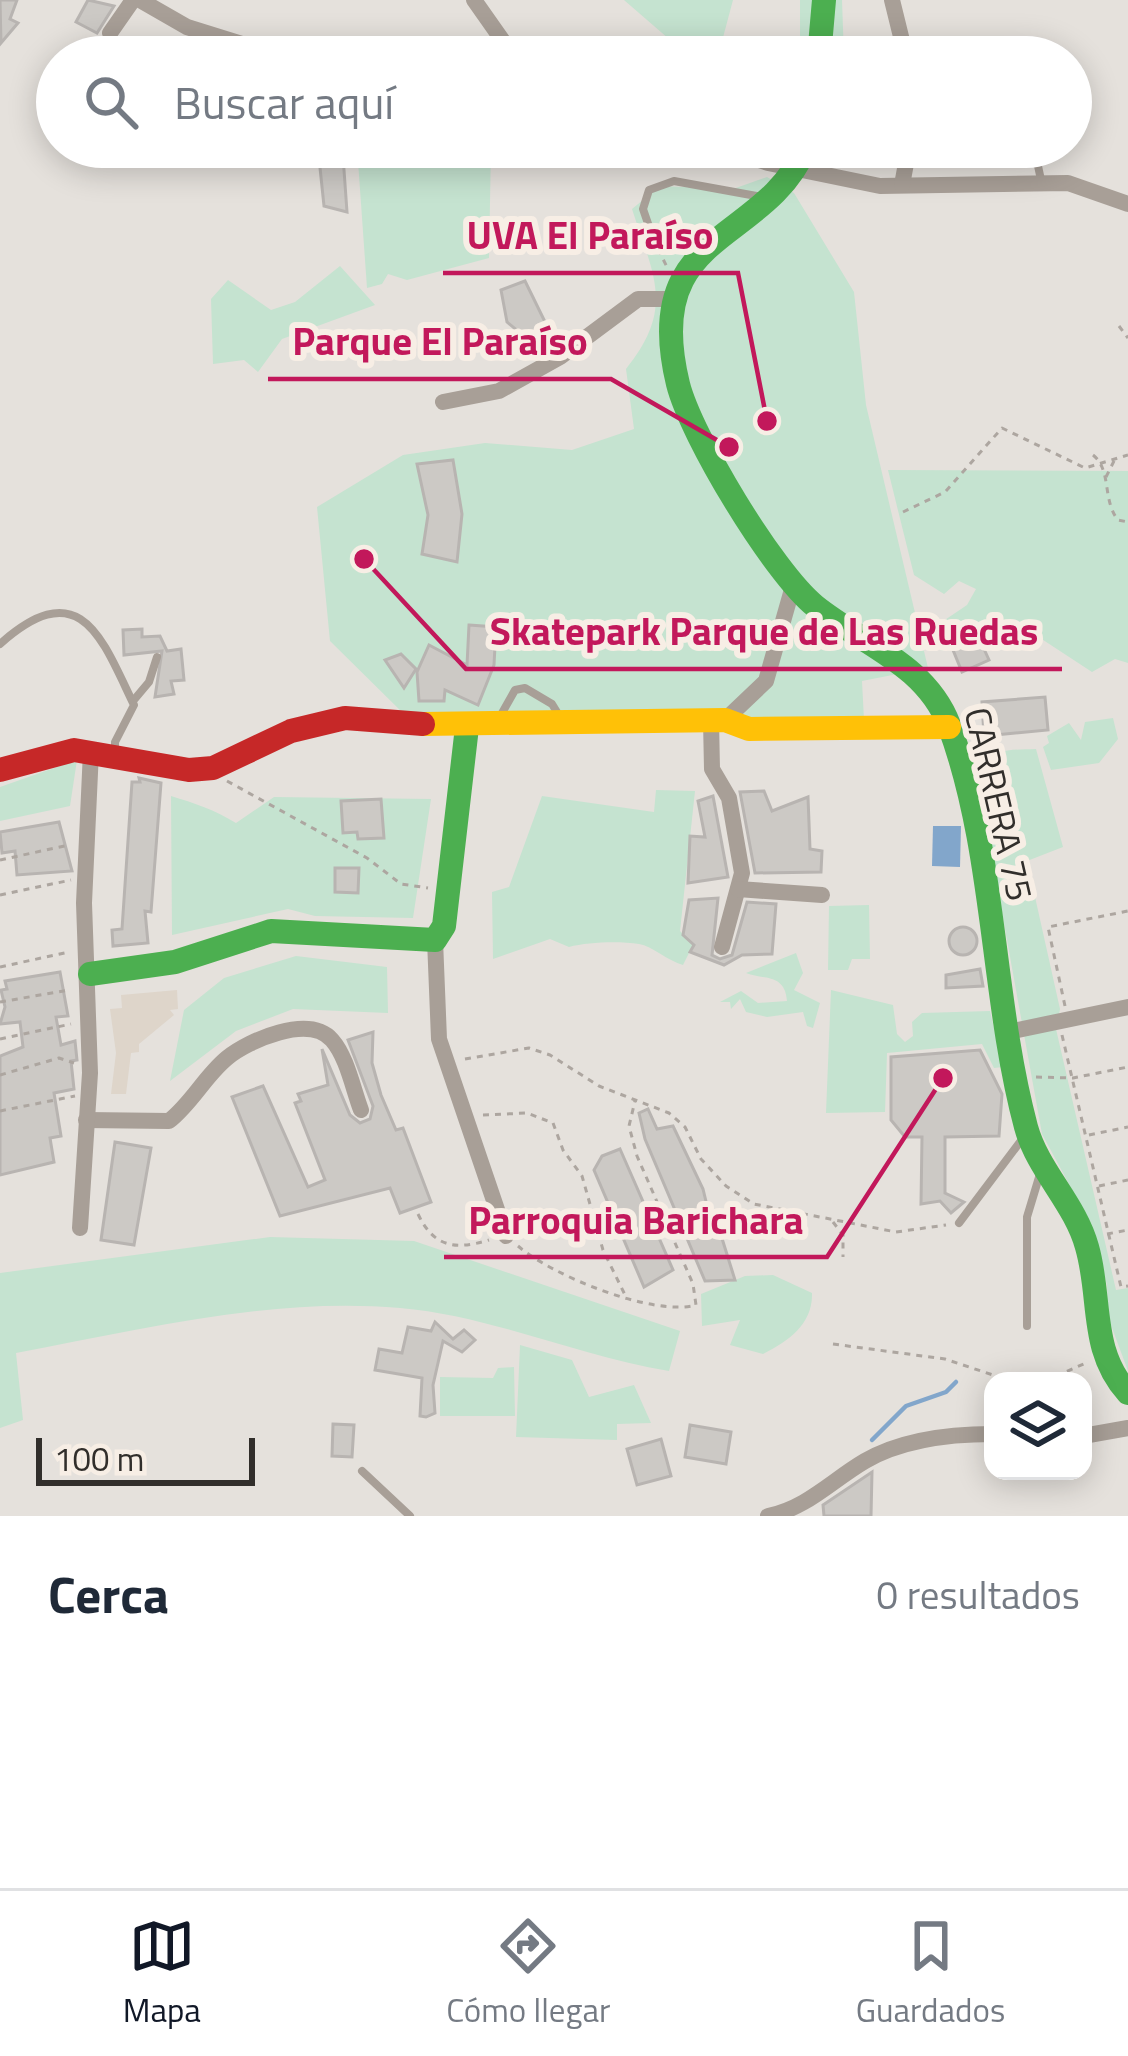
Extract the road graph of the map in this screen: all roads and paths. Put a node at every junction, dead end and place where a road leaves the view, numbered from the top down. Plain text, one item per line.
1 (137, 0) edge
2 (474, 0) edge
3 (824, 0) edge
4 (892, 0) edge
5 (110, 33) dead end
6 (216, 36) edge
7 (499, 36) edge
8 (821, 36) edge
9 (901, 36) edge
10 (793, 168) edge
11 (832, 168) edge
12 (905, 168) edge
13 (1038, 168) edge
14 (1041, 182) junction
15 (902, 185) junction
16 (766, 198) junction
17 (1128, 205) edge
18 (652, 238) joint
19 (676, 295) junction
20 (1120, 326) dead end
21 (1128, 337) edge
22 (443, 402) dead end
23 (1093, 455) dead end
24 (1128, 455) edge
25 (1116, 458) junction
26 (1101, 460) junction
27 (1104, 480) junction
28 (903, 512) dead end
29 (1128, 522) edge
30 (793, 586) junction
31 (0, 644) edge
32 (157, 657) dead end
33 (133, 701) junction
34 (718, 720) junction
35 (564, 723) junction
36 (496, 726) junction
37 (467, 727) junction
38 (949, 727) junction
39 (103, 753) junction
40 (213, 768) junction
41 (0, 770) edge
42 (85, 843) junction
43 (0, 860) edge
44 (84, 878) junction
45 (738, 889) junction
46 (448, 890) junction
47 (0, 895) edge
48 (822, 896) dead end
49 (1128, 911) edge
50 (435, 940) junction
51 (722, 947) dead end
52 (89, 948) junction
53 (0, 967) edge
54 (90, 981) junction
55 (0, 1002) edge
56 (1128, 1007) edge
57 (90, 1020) junction
58 (1063, 1021) junction
59 (1008, 1032) junction
60 (0, 1039) edge
61 (90, 1062) junction
62 (1128, 1066) edge
63 (450, 1069) junction
64 (0, 1075) edge
65 (1072, 1078) junction
66 (1016, 1079) junction
67 (88, 1093) junction
68 (636, 1100) junction
69 (361, 1110) dead end
70 (0, 1111) edge
71 (466, 1117) junction
72 (86, 1120) junction
73 (1128, 1127) edge
74 (1028, 1134) junction
75 (1087, 1135) junction
76 (1043, 1166) junction
77 (1128, 1180) edge
78 (1097, 1186) junction
79 (418, 1214) dead end
80 (832, 1221) junction
81 (959, 1222) joint
82 (80, 1228) dead end
83 (1128, 1230) edge
84 (1107, 1234) junction
85 (506, 1236) junction
86 (843, 1256) dead end
87 (1125, 1287) edge
88 (628, 1301) junction
89 (1027, 1326) dead end
90 (833, 1344) dead end
91 (1101, 1357) junction
92 (984, 1372) edge
93 (1066, 1372) edge
94 (1128, 1393) edge
95 (1128, 1428) edge
96 (1092, 1434) edge
97 (984, 1435) edge
98 (362, 1472) dead end
99 (410, 1516) edge
100 (768, 1516) edge

1 - 5 street
1 - 6 street
2 - 7 street
3 - 8 street
4 - 9 street
10 - 16 street
11 - 15 street
12 - 15 street
13 - 14 lane
14 - 15 street
14 - 17 street
16 - 18 lane
16 - 19 street
18 - 19 path
19 - 22 street
19 - 30 street, CARRERA 75
20 - 21 path
23 - 26 path
24 - 25 path
25 - 26 path
25 - 27 path
26 - 27 path
26 - 28 path
27 - 29 path
30 - 34 street
30 - 38 street, CARRERA 75
31 - 33 lane
32 - 33 lane
33 - 39 lane
34 - 35 street
34 - 38 street
34 - 45 street
35 - 36 street
35 - 36 lane
36 - 37 street
37 - 40 street
37 - 46 street
38 - 59 street, CARRERA 75
39 - 40 street
39 - 41 street
39 - 42 street
40 - 46 path
42 - 43 path
42 - 44 street
44 - 47 path
44 - 52 street
45 - 48 street
45 - 51 street
46 - 50 street
49 - 58 path
50 - 54 street
50 - 63 street
52 - 53 path
52 - 54 street
54 - 55 path
54 - 57 street
56 - 58 street
57 - 60 path
57 - 61 street
58 - 59 street
58 - 65 path
59 - 66 street, CARRERA 75
61 - 64 path
61 - 67 street
62 - 65 path
63 - 68 path
63 - 71 street
65 - 66 path
65 - 75 path
66 - 74 street, CARRERA 75
67 - 70 path
67 - 72 street
68 - 80 path
68 - 88 path
69 - 72 street
71 - 85 street
71 - 88 path
72 - 82 street
73 - 75 path
74 - 76 street, CARRERA 75
74 - 81 lane
75 - 78 path
76 - 89 lane
76 - 91 street, CARRERA 75
77 - 78 path
78 - 84 path
79 - 85 path
80 - 81 path
80 - 86 path
83 - 84 path
84 - 87 path
85 - 88 path
90 - 92 path
91 - 93 path
91 - 94 street
95 - 96 street
97 - 100 street
98 - 99 lane

